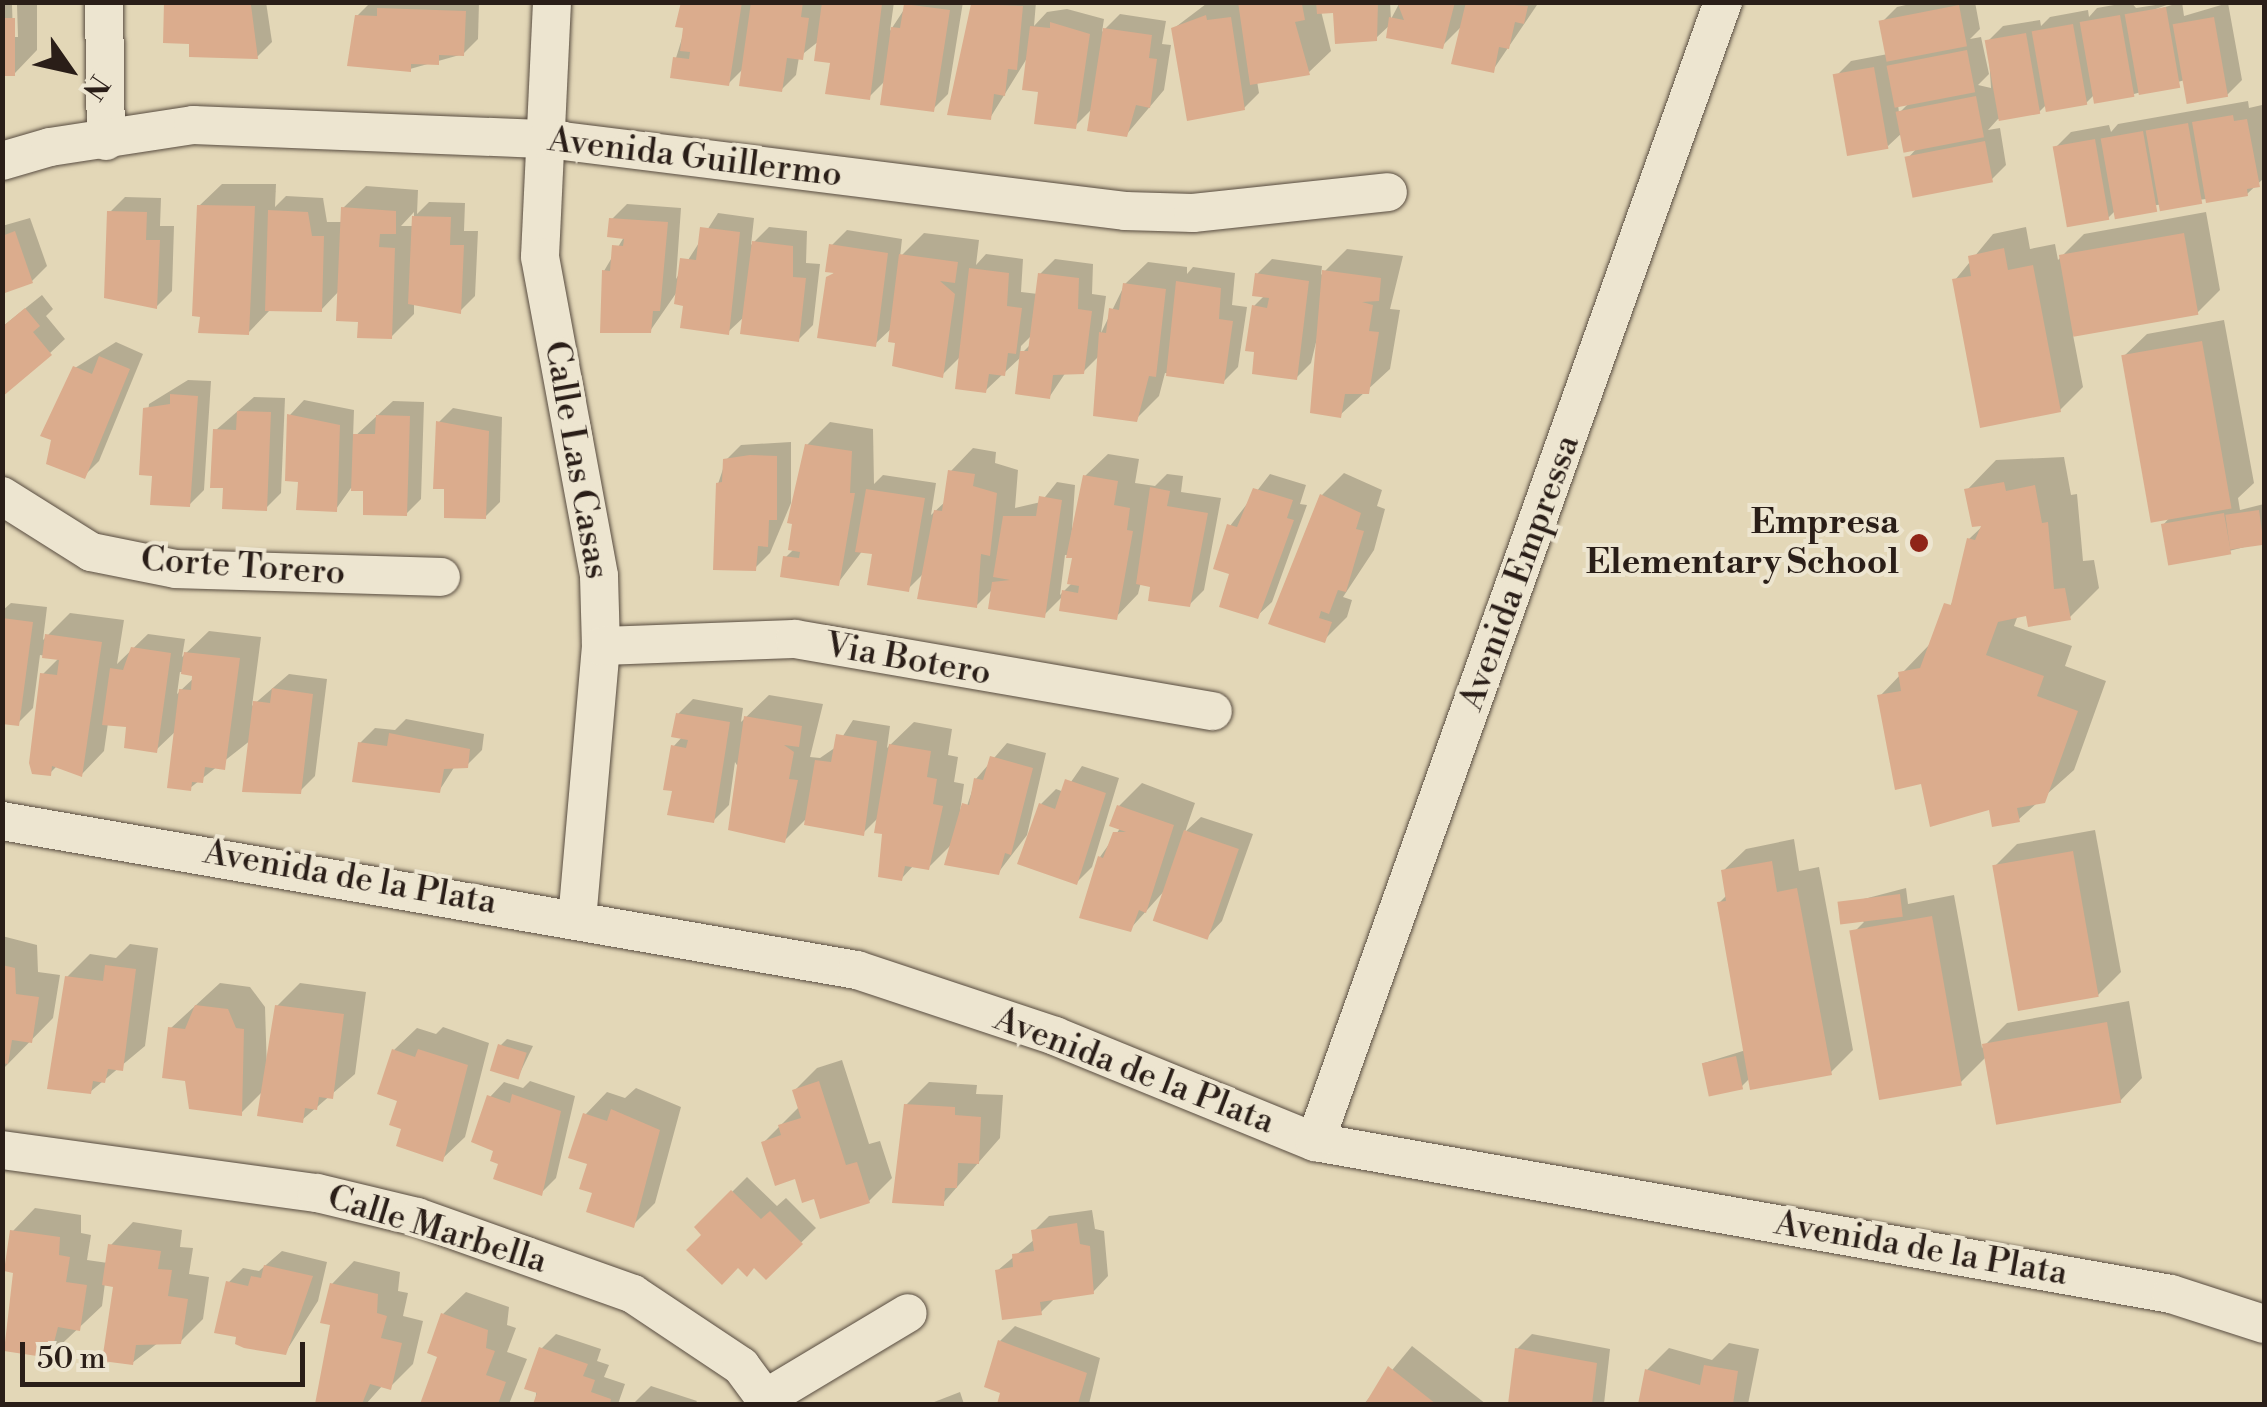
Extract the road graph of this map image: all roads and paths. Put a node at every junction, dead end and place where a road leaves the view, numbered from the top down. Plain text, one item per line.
1 (104, 2) edge
2 (552, 2) edge
3 (1723, 2) edge
4 (547, 139) junction
5 (106, 141) junction
6 (2, 161) edge
7 (1388, 192) dead end
8 (2, 496) edge
9 (441, 577) dead end
10 (601, 646) junction
11 (1213, 711) dead end
12 (2, 821) edge
13 (578, 919) junction
14 (1315, 1142) junction
15 (2, 1150) edge
16 (908, 1313) dead end
17 (2264, 1324) edge
18 (768, 1401) edge

1 - 5 street
2 - 4 street, Calle Las Casas
3 - 14 street, Avenida Empressa
4 - 5 street, Avenida Guillermo
4 - 7 street, Avenida Guillermo
4 - 10 street, Calle Las Casas
5 - 6 street, Avenida Guillermo
8 - 9 street, Corte Torero
10 - 11 street, Via Botero
10 - 13 street, Calle Las Casas
12 - 13 street, Avenida de la Plata
13 - 14 street, Avenida de la Plata
14 - 17 street, Avenida de la Plata
15 - 18 street, Calle Marbella
16 - 18 street

